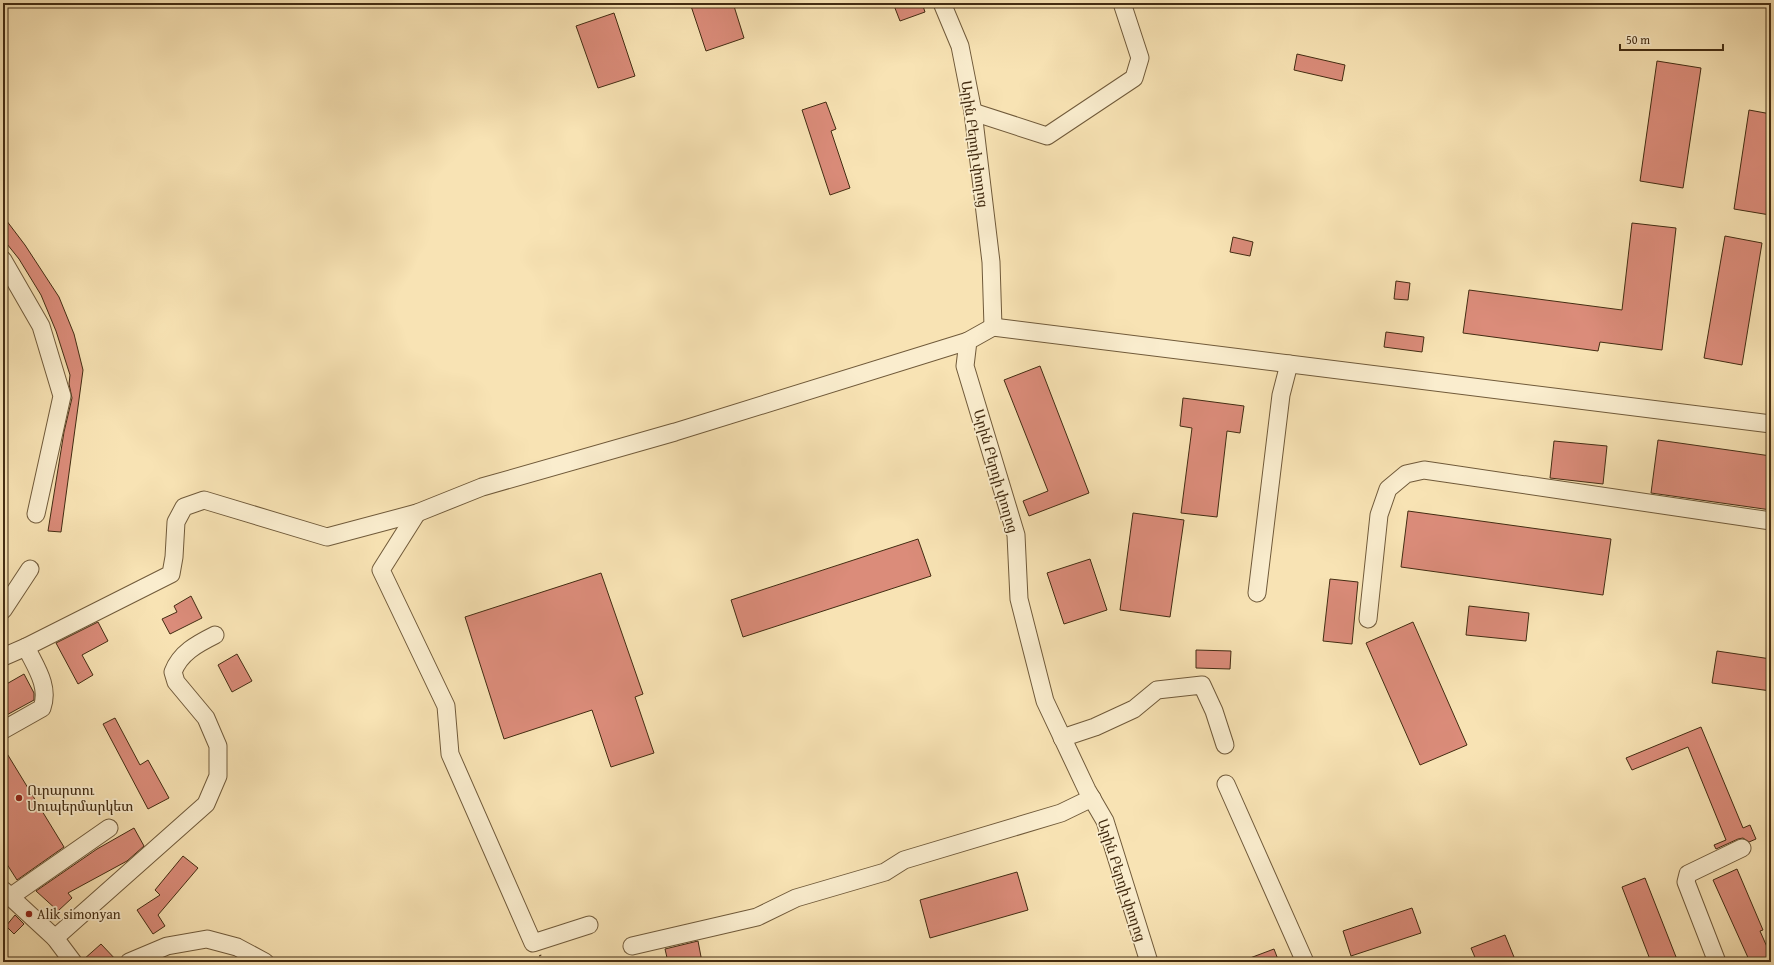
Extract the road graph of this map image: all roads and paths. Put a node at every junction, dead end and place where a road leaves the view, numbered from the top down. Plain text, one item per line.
1 (942, 3) edge
2 (1122, 3) edge
3 (973, 112) junction
4 (3, 260) edge
5 (993, 327) junction
6 (968, 341) junction
7 (1289, 364) junction
8 (1771, 424) edge
9 (417, 513) junction
10 (36, 514) dead end
11 (1771, 521) edge
12 (30, 569) dead end
13 (1257, 593) dead end
14 (3, 610) edge
15 (1368, 619) dead end
16 (215, 635) dead end
17 (26, 647) junction
18 (3, 657) edge
19 (3, 730) edge
20 (1062, 738) junction
21 (1224, 745) dead end
22 (1226, 784) dead end
23 (1092, 798) junction
24 (109, 828) dead end
25 (1742, 848) dead end
26 (7, 893) edge
27 (590, 925) dead end
28 (54, 938) junction
29 (632, 946) dead end
30 (74, 962) edge
31 (129, 962) edge
32 (265, 962) edge
33 (1148, 962) edge
34 (1305, 962) edge
35 (1717, 962) edge

1 - 3 street, Արին Բերդի փողոց
2 - 3 street
3 - 5 street, Արին Բերդի փողոց
4 - 10 street
5 - 6 street
5 - 7 street
6 - 9 street
6 - 20 street, Արին Բերդի փողոց
7 - 8 street
7 - 13 street
9 - 17 street
9 - 27 street
11 - 15 street
12 - 14 street
16 - 28 street
17 - 18 street
17 - 19 street
20 - 21 street
20 - 23 street, Արին Բերդի փողոց
22 - 34 street
23 - 29 street
23 - 33 street, Արին Բերդի փողոց
24 - 26 street
25 - 35 street
26 - 28 street
28 - 30 street
31 - 32 street

